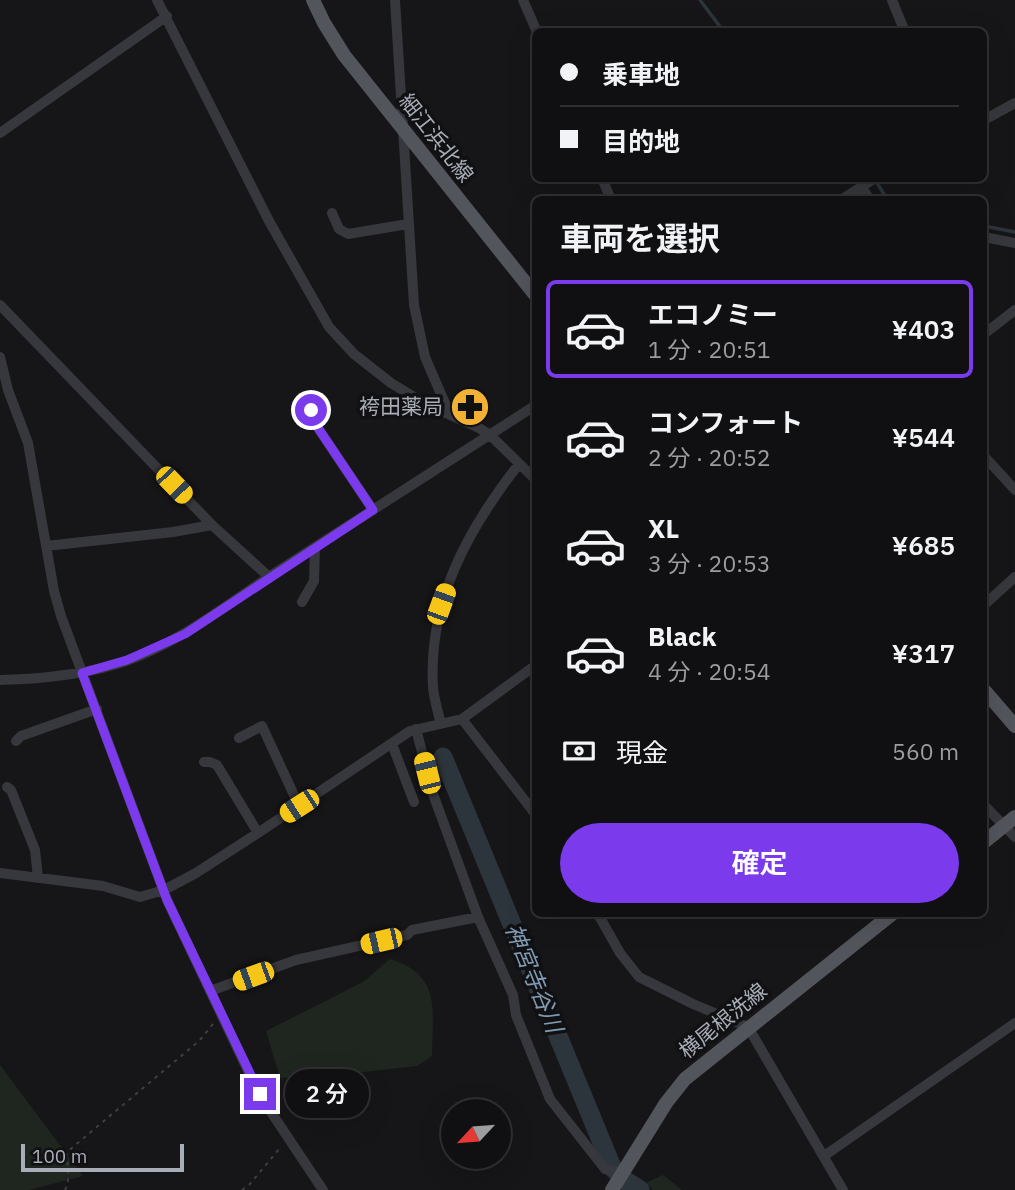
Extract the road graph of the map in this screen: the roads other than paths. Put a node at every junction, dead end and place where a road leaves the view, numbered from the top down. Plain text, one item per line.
1 (157, 0) edge
2 (313, 0) edge
3 (395, 0) edge
4 (523, 0) edge
5 (892, 0) edge
6 (167, 16) junction
7 (535, 28) edge
8 (903, 28) edge
9 (1015, 103) edge
10 (987, 118) edge
11 (404, 130) junction
12 (0, 133) edge
13 (867, 183) edge
14 (847, 196) edge
15 (332, 213) dead end
16 (408, 224) junction
17 (987, 238) edge
18 (1015, 243) edge
19 (532, 291) edge
20 (0, 305) edge
21 (1015, 310) edge
22 (987, 332) edge
23 (0, 357) edge
24 (318, 405) dead end
25 (532, 408) edge
26 (450, 415) junction
27 (490, 435) junction
28 (987, 459) edge
29 (519, 464) junction
30 (532, 476) edge
31 (1015, 490) edge
32 (373, 510) junction
33 (212, 525) junction
34 (46, 546) junction
35 (315, 547) junction
36 (1015, 576) edge
37 (269, 577) junction
38 (302, 602) dead end
39 (987, 602) edge
40 (532, 667) edge
41 (82, 673) junction
42 (0, 680) edge
43 (987, 693) edge
44 (97, 709) junction
45 (462, 719) junction
46 (441, 724) junction
47 (1015, 726) edge
48 (416, 729) junction
49 (239, 737) dead end
50 (16, 741) dead end
51 (392, 744) junction
52 (204, 762) dead end
53 (7, 787) dead end
54 (414, 802) dead end
55 (299, 806) junction
56 (987, 807) edge
57 (532, 810) edge
58 (1010, 821) edge
59 (258, 833) junction
60 (1015, 837) edge
61 (987, 840) edge
62 (0, 873) edge
63 (38, 878) junction
64 (164, 890) junction
65 (478, 917) junction
66 (600, 917) edge
67 (888, 917) edge
68 (210, 991) junction
69 (1015, 1023) edge
70 (748, 1027) junction
71 (824, 1156) junction
72 (623, 1173) junction
73 (323, 1190) edge
74 (612, 1190) edge
75 (843, 1190) edge

1 - 6 street
2 - 11 main road, 細江浜北線
3 - 11 street
4 - 7 street
5 - 8 street
6 - 12 street
6 - 26 street
9 - 10 street
11 - 16 street
11 - 19 main road, 細江浜北線
13 - 14 street
15 - 16 street
16 - 26 street
17 - 18 street
20 - 33 street
21 - 22 street
23 - 34 street
24 - 32 street
25 - 27 street
26 - 27 street
27 - 29 street
27 - 32 street
28 - 31 street
29 - 30 street
29 - 46 street
32 - 35 street
33 - 34 street
33 - 37 street
34 - 41 street
35 - 37 street
35 - 38 street
36 - 39 street
37 - 41 street
40 - 45 street
41 - 42 street
41 - 44 street
43 - 47 main road
44 - 50 street
44 - 64 street
45 - 46 street
45 - 57 street
46 - 48 street
48 - 51 street
48 - 65 street
49 - 55 street
51 - 54 street
51 - 55 street
52 - 59 street
53 - 63 street
55 - 59 street
56 - 58 street
58 - 60 street
58 - 61 main road
59 - 64 street
62 - 63 street
63 - 64 street
64 - 68 street
65 - 68 street
65 - 72 street
66 - 70 street
67 - 70 main road, 横尾根洗線
68 - 73 street
69 - 71 street
70 - 71 street
70 - 72 main road, 横尾根洗線
71 - 75 street
72 - 74 main road, 横尾根洗線

